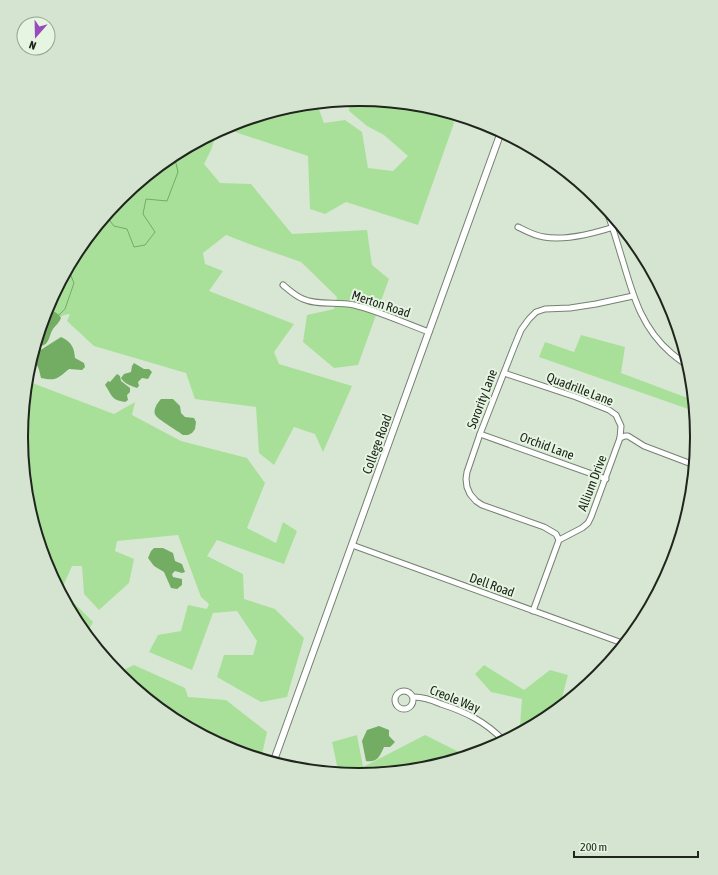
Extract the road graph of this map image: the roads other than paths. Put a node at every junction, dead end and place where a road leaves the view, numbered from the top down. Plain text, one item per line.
1 (499, 138) edge
2 (612, 223) edge
3 (518, 227) dead end
4 (613, 227) junction
5 (283, 285) dead end
6 (633, 296) junction
7 (429, 332) junction
8 (681, 360) edge
9 (504, 373) junction
10 (480, 434) junction
11 (620, 438) junction
12 (689, 464) edge
13 (606, 479) junction
14 (559, 540) junction
15 (352, 545) junction
16 (532, 611) junction
17 (619, 642) edge
18 (414, 697) dead end
19 (499, 737) edge
20 (275, 757) edge

1 - 7 street, College Road
2 - 4 street
3 - 4 street
4 - 6 street
5 - 7 street, Merton Road
6 - 8 street
6 - 9 street, Sorority Lane
7 - 15 street, College Road
9 - 10 street, Sorority Lane
9 - 11 street, Quadrille Lane
10 - 13 street, Orchid Lane
10 - 14 street, Sorority Lane
11 - 12 street
11 - 13 street, Allium Drive
13 - 14 street, Allium Drive
14 - 16 street
15 - 16 street, Dell Road
15 - 20 street, College Road
16 - 17 street, Dell Road
18 - 19 street, Creole Way

